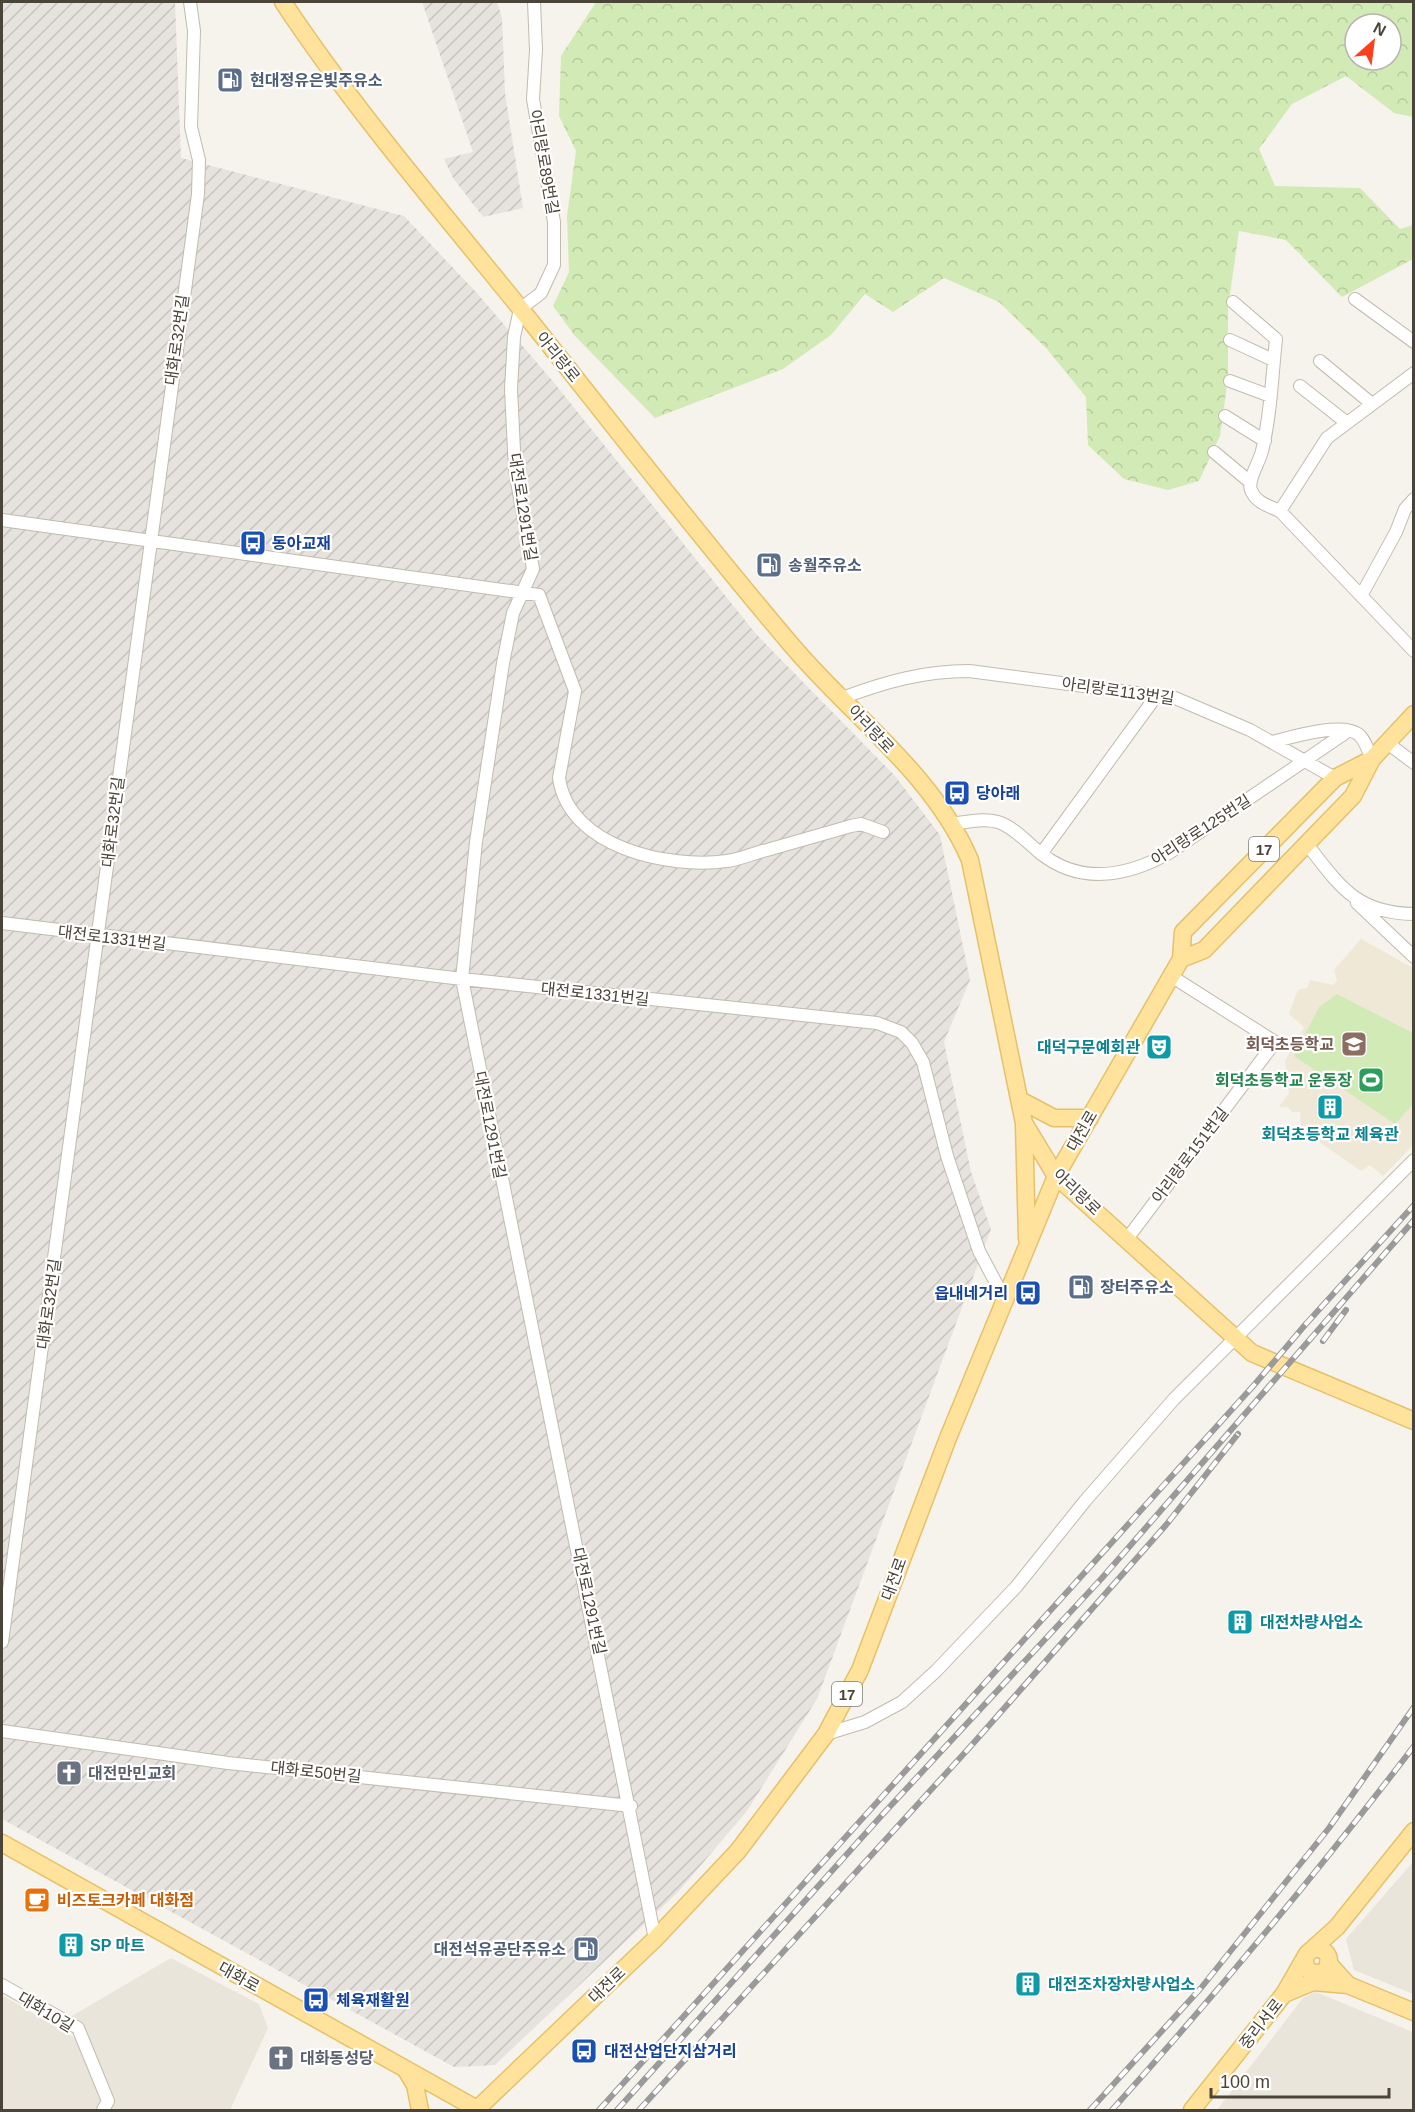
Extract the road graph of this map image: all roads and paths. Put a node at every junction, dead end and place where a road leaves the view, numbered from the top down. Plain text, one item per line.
1 (190, 2) edge
2 (283, 2) edge
3 (534, 2) edge
4 (1355, 299) dead end
5 (1233, 302) dead end
6 (520, 309) junction
7 (1230, 340) dead end
8 (1413, 342) edge
9 (1274, 360) junction
10 (1320, 361) dead end
11 (1413, 373) edge
12 (1230, 381) dead end
13 (1300, 386) dead end
14 (1270, 396) junction
15 (1372, 404) junction
16 (1225, 416) dead end
17 (1347, 423) junction
18 (1265, 441) junction
19 (1214, 452) dead end
20 (1250, 482) junction
21 (1413, 499) edge
22 (1280, 511) junction
23 (2, 520) edge
24 (149, 542) junction
25 (521, 592) junction
26 (1361, 596) junction
27 (1413, 651) edge
28 (1156, 695) junction
29 (842, 698) junction
30 (1413, 714) edge
31 (1348, 731) junction
32 (1272, 742) junction
33 (1386, 742) junction
34 (1372, 759) junction
35 (1306, 760) junction
36 (1413, 763) edge
37 (1335, 778) junction
38 (951, 824) junction
39 (883, 832) dead end
40 (1306, 843) junction
41 (1041, 854) junction
42 (1344, 890) junction
43 (1413, 914) edge
44 (2, 923) edge
45 (98, 937) junction
46 (1413, 957) edge
47 (1181, 959) junction
48 (1171, 976) junction
49 (462, 979) junction
50 (1020, 1100) junction
51 (1090, 1118) junction
52 (1024, 1123) junction
53 (1413, 1160) edge
54 (1056, 1176) junction
55 (1127, 1239) junction
56 (1028, 1243) junction
57 (1004, 1298) junction
58 (1237, 1338) junction
59 (1413, 1421) edge
60 (2, 1642) edge
61 (2, 1731) edge
62 (826, 1734) junction
63 (631, 1806) junction
64 (1413, 1831) edge
65 (2, 1844) edge
66 (1336, 1932) junction
67 (655, 1939) junction
68 (1308, 1954) junction
69 (1322, 1966) junction
70 (1343, 1982) junction
71 (2, 1985) edge
72 (1289, 1991) junction
73 (1413, 2012) edge
74 (406, 2070) junction
75 (103, 2110) edge
76 (420, 2110) edge
77 (477, 2110) edge
78 (1192, 2110) edge

1 - 24 street, 대화로32번길
2 - 6 main road, 아리랑로
3 - 6 street, 아리랑로89번길
4 - 8 street
5 - 9 street
6 - 25 street, 대전로1291번길
6 - 29 main road, 아리랑로
7 - 9 street
9 - 14 street
10 - 15 street
11 - 15 street
12 - 14 street
13 - 17 street
14 - 18 street
15 - 17 street
16 - 18 street
17 - 22 street
18 - 20 street
19 - 20 street
20 - 22 street
21 - 26 street
22 - 26 street
23 - 24 street
24 - 25 street
24 - 45 street, 대화로32번길
25 - 39 street
25 - 49 street, 대전로1291번길
26 - 27 street
28 - 29 street, 아리랑로113번길
28 - 32 street, 아리랑로113번길
28 - 41 street
29 - 38 main road, 아리랑로
30 - 33 main road, 대전로 / 17
31 - 32 street
31 - 34 street
31 - 35 street, 아리랑로125번길
32 - 35 street, 아리랑로113번길
33 - 34 main road, 대전로 / 17
33 - 36 street
34 - 37 main road, 대전로 / 17
34 - 40 main road, 대전로 / 17
35 - 37 street, 아리랑로113번길
35 - 41 street, 아리랑로125번길
37 - 47 main road, 대전로 / 17
38 - 41 street, 아리랑로125번길
38 - 50 main road, 아리랑로
40 - 42 street
40 - 47 main road, 대전로 / 17
42 - 43 street
42 - 46 street
44 - 45 street, 대전로1331번길
45 - 49 street, 대전로1331번길
45 - 60 street, 대화로32번길
47 - 48 main road, 대전로 / 17
48 - 51 main road, 대전로 / 17
48 - 55 street, 아리랑로151번길
49 - 57 street, 대전로1331번길
49 - 63 street, 대전로1291번길
50 - 51 main road
50 - 52 main road, 아리랑로
51 - 54 main road, 대전로 / 17
52 - 54 main road, 아리랑로
52 - 56 main road
53 - 58 street
54 - 55 main road, 아리랑로
54 - 56 main road, 대전로 / 17
55 - 58 main road, 아리랑로
56 - 57 main road, 대전로 / 17
57 - 62 main road, 대전로 / 17
58 - 59 main road, 아리랑로
58 - 62 street
61 - 63 street, 대화로50번길
62 - 67 main road, 대전로 / 17
63 - 67 street, 대전로1291번길
64 - 66 main road
65 - 74 main road, 대화로
66 - 68 main road
66 - 69 main road
66 - 70 main road
67 - 77 main road, 대전로 / 17
68 - 69 main road
68 - 72 main road
69 - 70 main road
69 - 72 main road
70 - 72 main road
70 - 73 main road
71 - 75 street, 대화10길
72 - 78 main road, 중리서로
74 - 76 main road
74 - 77 main road, 대화로

